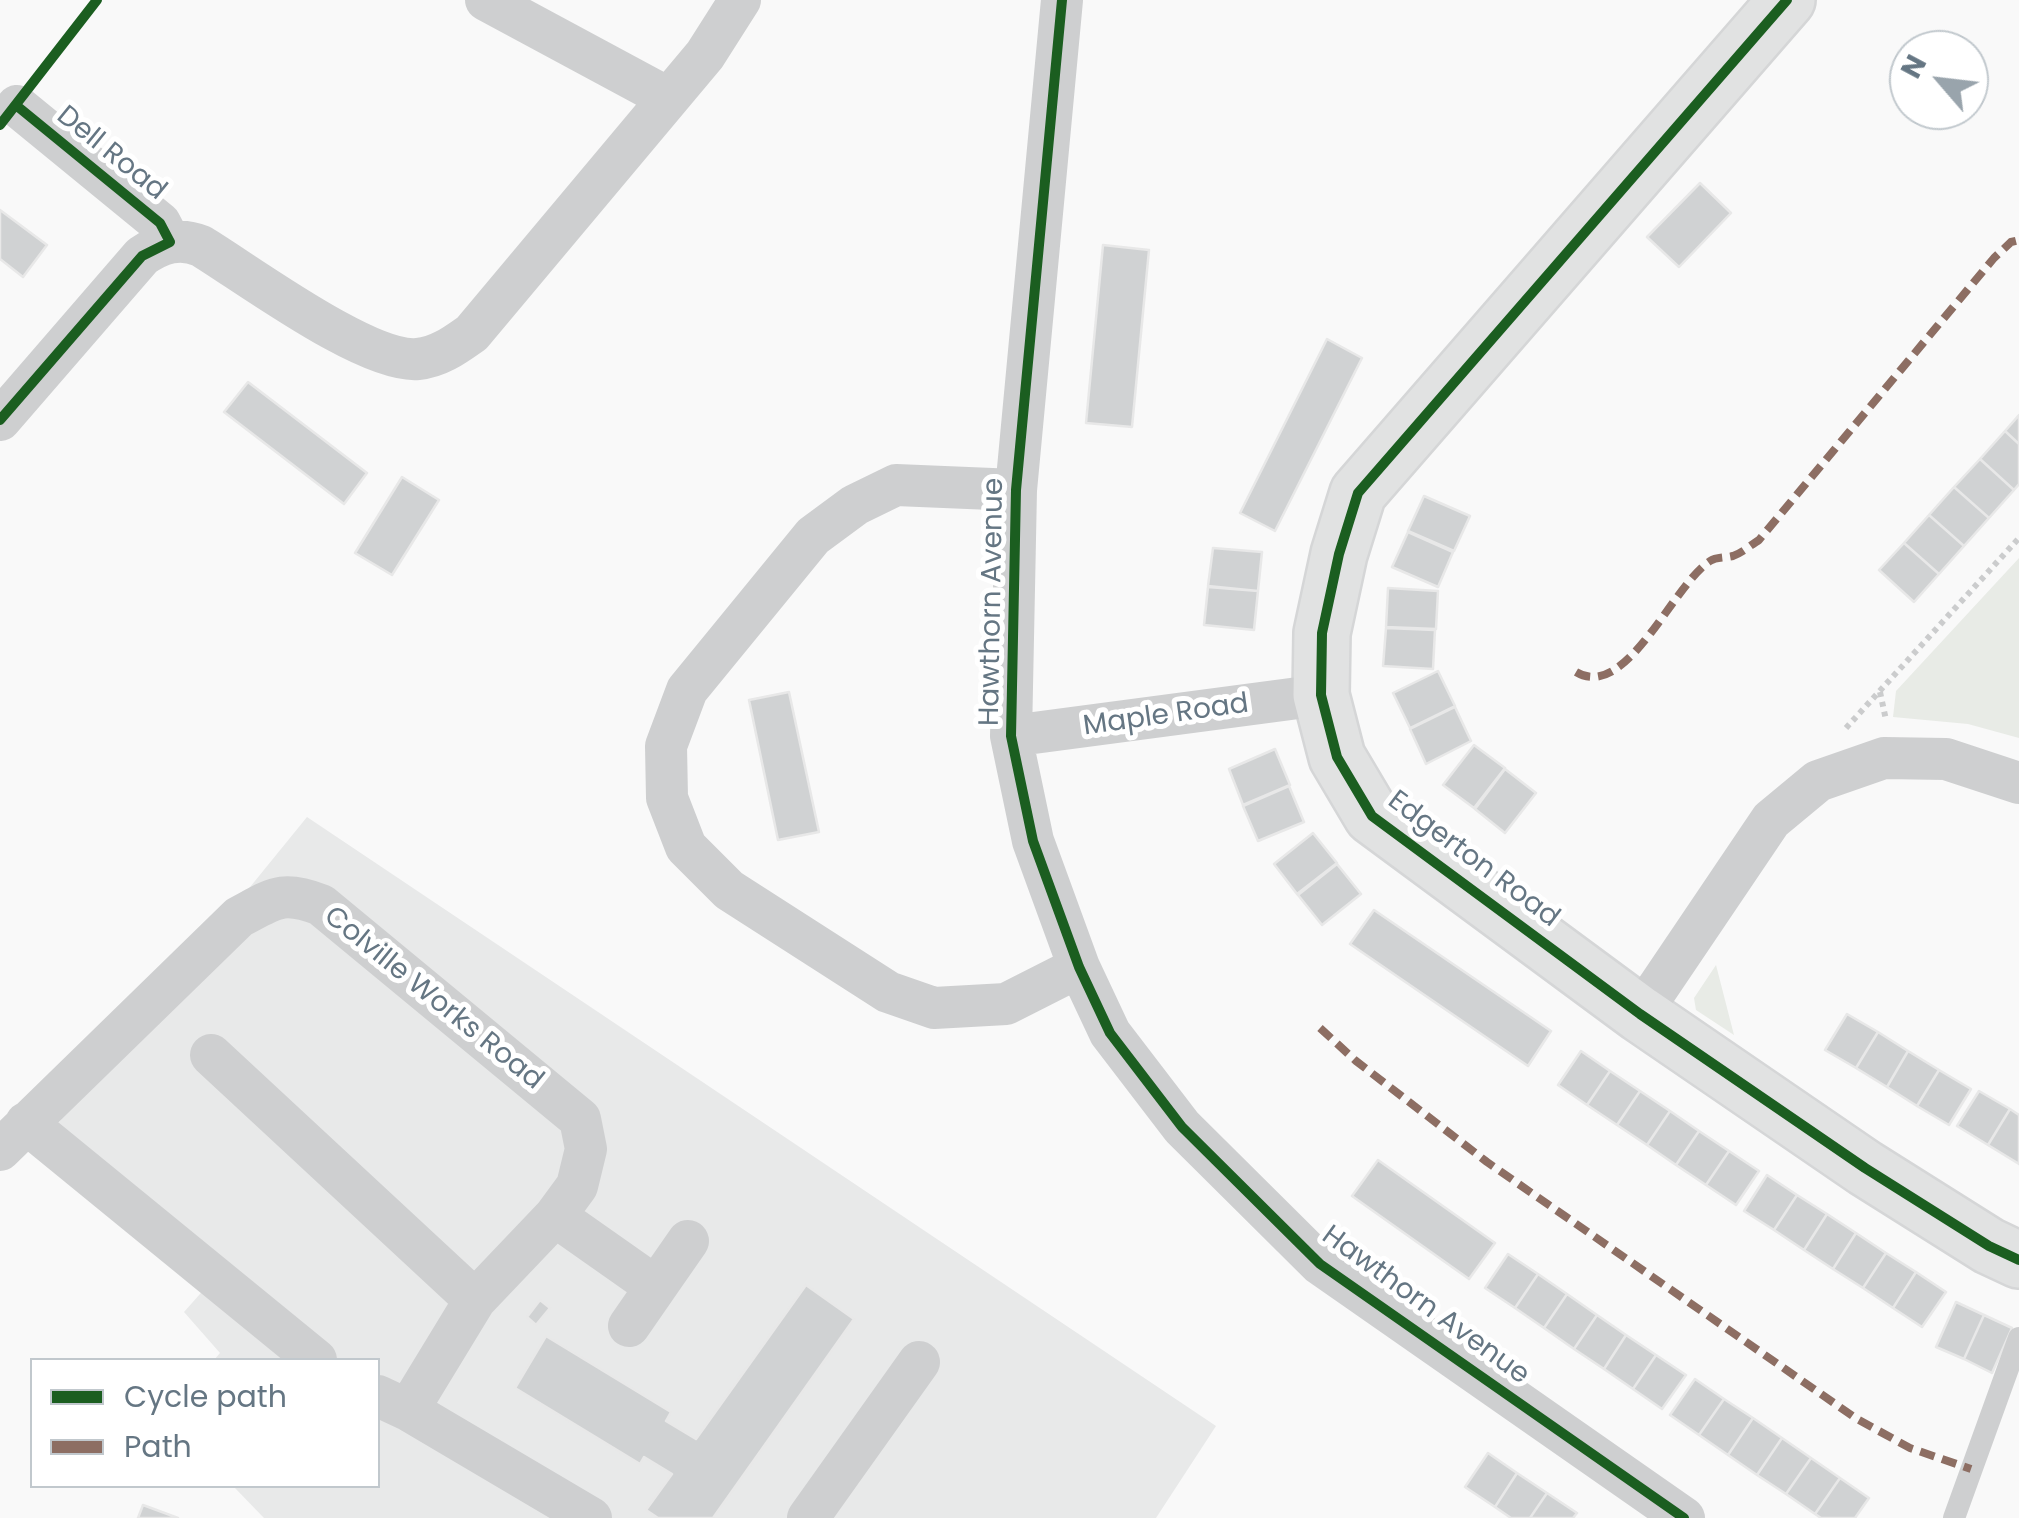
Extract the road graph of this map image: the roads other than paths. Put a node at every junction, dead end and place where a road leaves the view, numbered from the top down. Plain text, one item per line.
1 (486, 0) edge
2 (740, 0) edge
3 (1062, 0) edge
4 (1787, 0) edge
5 (668, 98) junction
6 (17, 106) dead end
7 (170, 242) junction
8 (0, 420) edge
9 (1016, 490) junction
10 (1321, 695) junction
11 (1011, 736) junction
12 (2019, 783) edge
13 (1079, 967) junction
14 (1640, 1014) junction
15 (212, 1055) dead end
16 (13, 1136) edge
17 (555, 1216) junction
18 (688, 1241) dead end
19 (2019, 1260) edge
20 (656, 1287) junction
21 (475, 1300) junction
22 (628, 1326) dead end
23 (2019, 1338) edge
24 (313, 1358) edge
25 (919, 1362) dead end
26 (393, 1403) edge
27 (591, 1518) edge
28 (808, 1518) edge
29 (1684, 1518) edge
30 (1954, 1518) edge

1 - 5 street
2 - 5 street, Dell Road
3 - 9 street, Hawthorn Avenue
4 - 10 street, Edgerton Road
5 - 7 street, Dell Road
6 - 7 street, Dell Road
7 - 8 street
9 - 11 street, Hawthorn Avenue
9 - 13 street
10 - 11 street, Maple Road
10 - 14 street, Edgerton Road
11 - 13 street, Hawthorn Avenue
12 - 14 street
13 - 29 street, Hawthorn Avenue
14 - 19 street, Edgerton Road
15 - 21 street
16 - 17 street, Colville Works Road
16 - 24 street, Colville Works Road
17 - 20 street
17 - 21 street, Colville Works Road
18 - 20 street
20 - 22 street
21 - 26 street, Colville Works Road
23 - 30 lane
25 - 28 street
26 - 27 street, Colville Works Road

